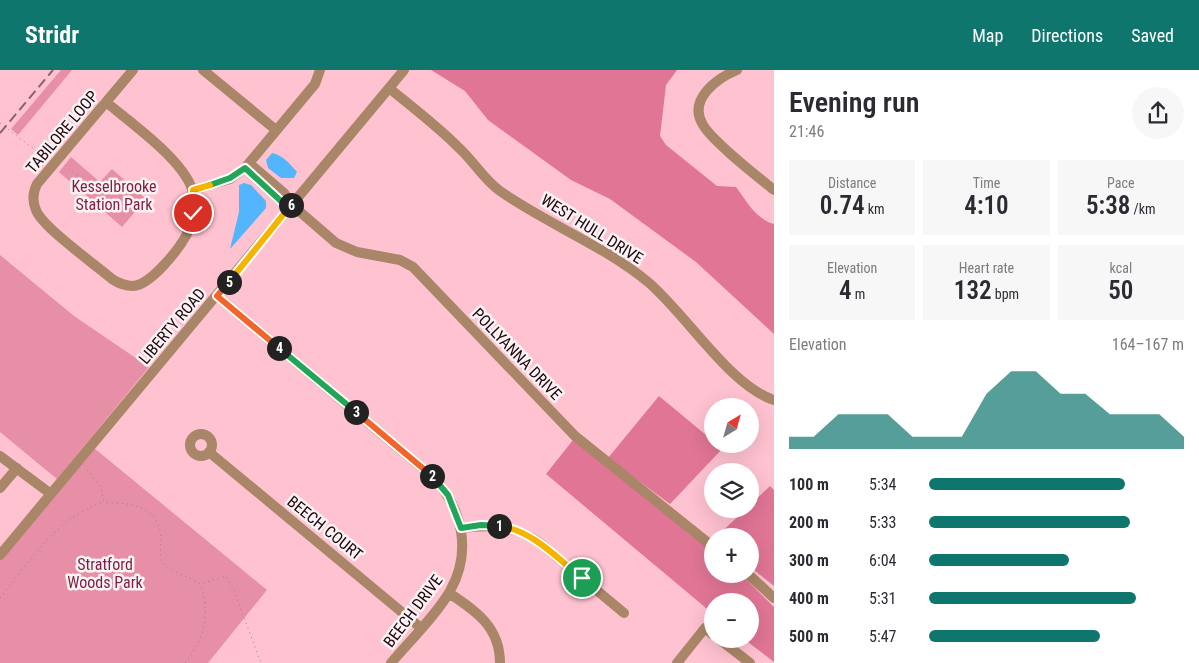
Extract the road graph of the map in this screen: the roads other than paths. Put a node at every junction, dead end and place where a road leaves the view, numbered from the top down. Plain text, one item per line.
1 (133, 70) edge
2 (203, 70) edge
3 (320, 70) edge
4 (404, 70) edge
5 (737, 70) edge
6 (389, 88) junction
7 (106, 102) junction
8 (276, 130) junction
9 (247, 165) junction
10 (193, 190) junction
11 (774, 190) edge
12 (292, 205) junction
13 (217, 296) junction
14 (774, 400) edge
15 (209, 452) dead end
16 (0, 456) edge
17 (17, 468) junction
18 (0, 488) edge
19 (51, 494) junction
20 (461, 528) junction
21 (704, 540) edge
22 (0, 555) edge
23 (758, 583) edge
24 (449, 593) junction
25 (774, 598) edge
26 (624, 613) dead end
27 (421, 628) junction
28 (704, 629) edge
29 (731, 648) edge
30 (392, 663) edge
31 (500, 663) edge
32 (677, 663) edge
33 (750, 663) edge

1 - 7 street, TABILORE LOOP
2 - 8 street
3 - 8 street
4 - 6 street, LIBERTY ROAD
5 - 11 street
6 - 12 street, LIBERTY ROAD
6 - 14 street, WEST HULL DRIVE
7 - 10 street
7 - 10 street, TABILORE LOOP
8 - 9 street
9 - 10 street
9 - 12 street, POLLYANNA DRIVE
12 - 13 street, LIBERTY ROAD
12 - 21 street, POLLYANNA DRIVE
13 - 19 street, LIBERTY ROAD
13 - 20 street, BEECH DRIVE
15 - 27 street, BEECH COURT
16 - 17 street
17 - 18 street
17 - 19 street
19 - 22 street, LIBERTY ROAD
20 - 24 street, BEECH DRIVE
20 - 26 street
23 - 25 street
24 - 27 street, BEECH DRIVE
24 - 31 street
27 - 30 street, BEECH DRIVE
28 - 32 street
29 - 33 street

